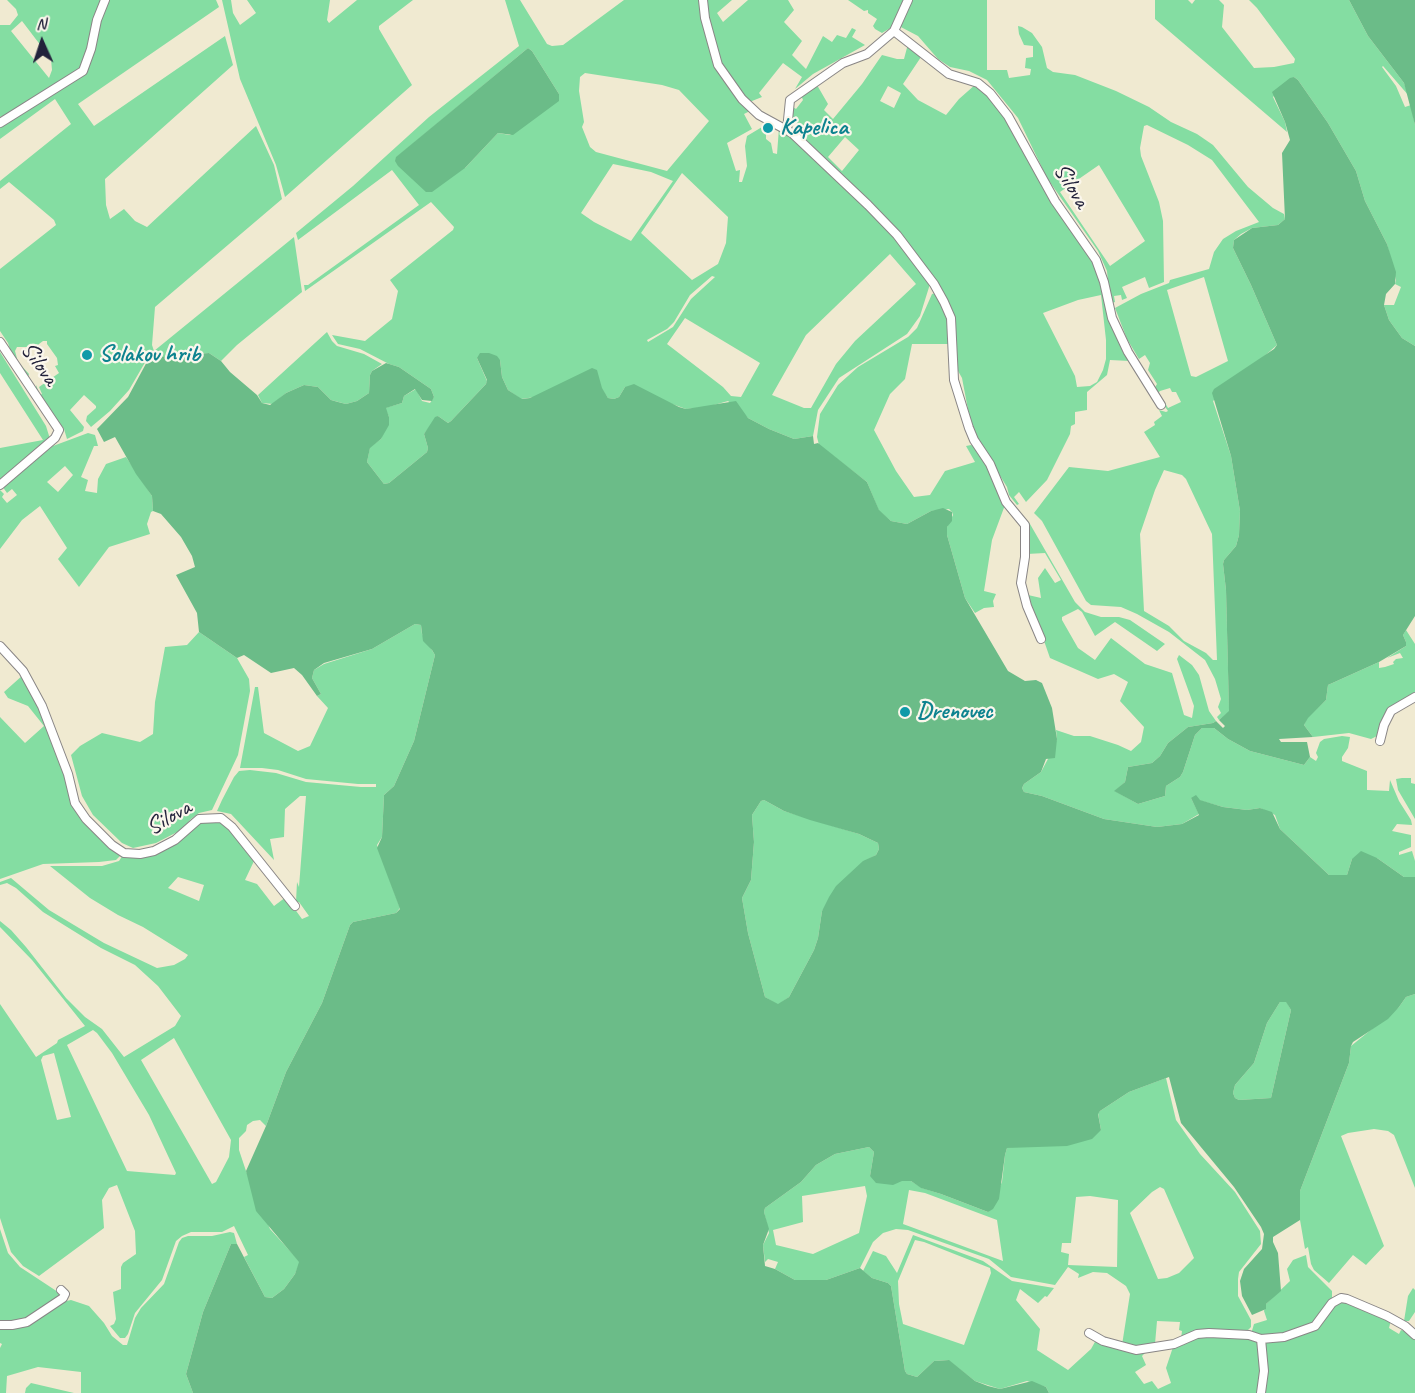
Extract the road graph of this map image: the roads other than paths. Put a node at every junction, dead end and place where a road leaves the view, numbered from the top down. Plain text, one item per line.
1 (105, 0) edge
2 (703, 0) edge
3 (908, 0) edge
4 (894, 31) junction
5 (0, 123) edge
6 (787, 130) junction
7 (0, 342) edge
8 (1161, 405) dead end
9 (0, 486) edge
10 (1041, 639) dead end
11 (0, 646) edge
12 (1415, 696) edge
13 (1380, 741) dead end
14 (295, 906) dead end
15 (61, 1290) dead end
16 (0, 1325) edge
17 (1089, 1333) dead end
18 (1415, 1335) edge
19 (1261, 1339) junction
20 (1260, 1393) edge

1 - 5 street
2 - 6 street
3 - 4 street
4 - 6 street
4 - 8 street, Silova
6 - 10 street
7 - 9 street, Silova
11 - 14 street, Silova
12 - 13 street
15 - 16 street
17 - 19 street
18 - 19 street
19 - 20 street

